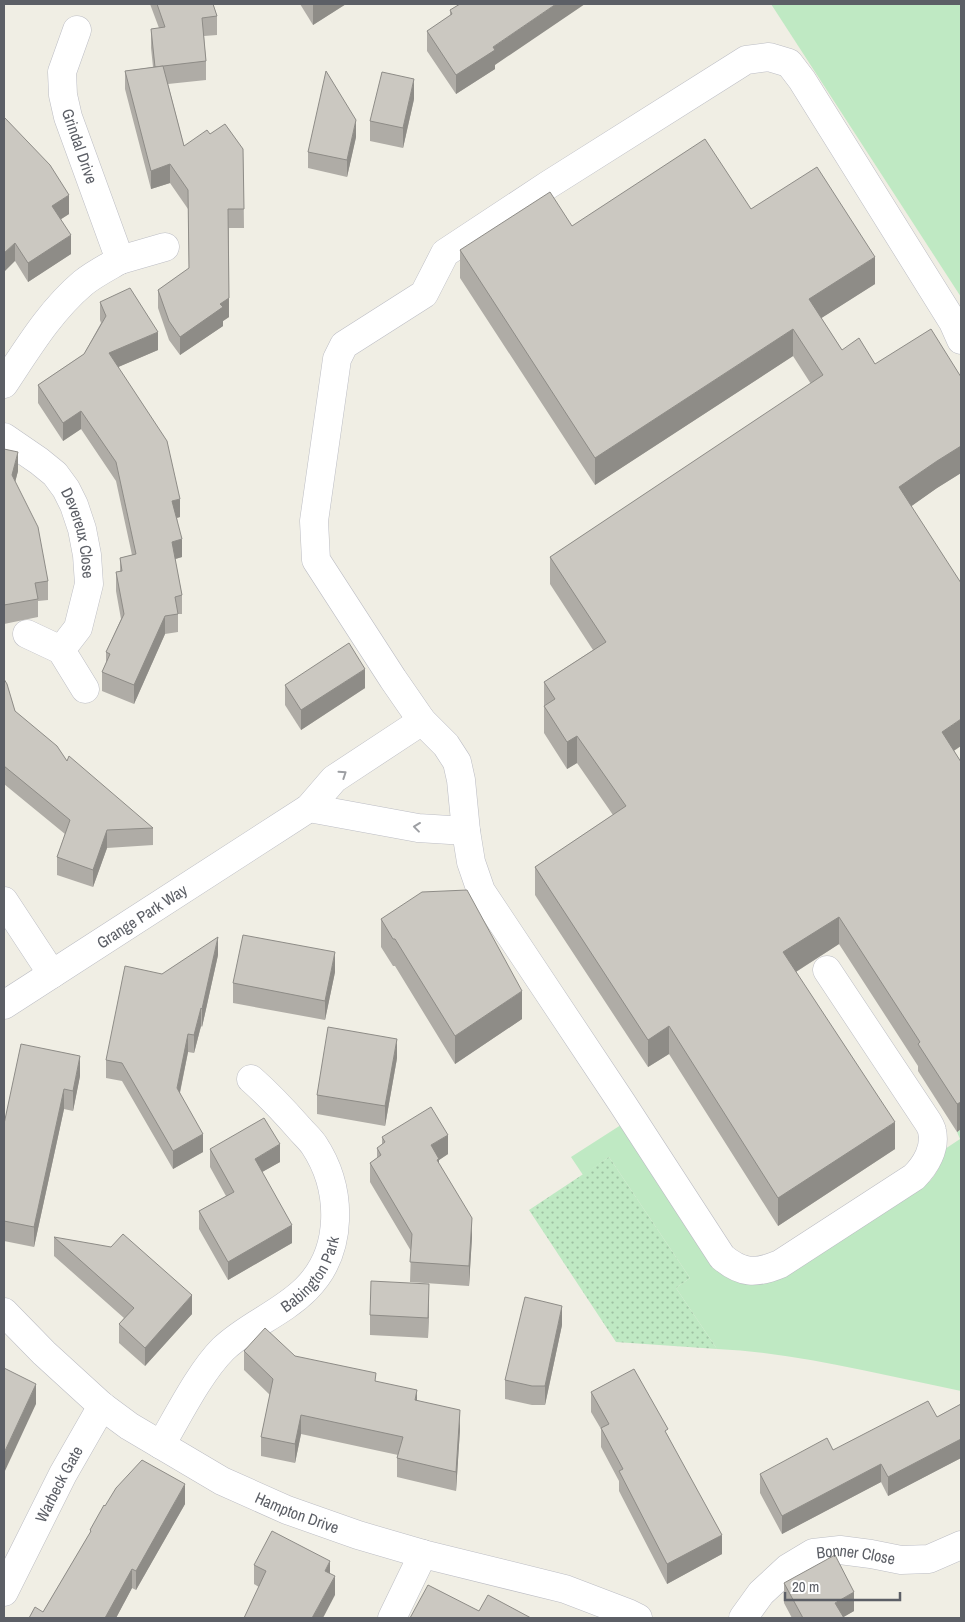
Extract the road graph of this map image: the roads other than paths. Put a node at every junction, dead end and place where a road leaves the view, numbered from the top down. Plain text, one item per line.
1 (77, 30) dead end
2 (165, 247) dead end
3 (120, 260) junction
4 (961, 340) edge
5 (4, 384) edge
6 (4, 437) edge
7 (27, 634) dead end
8 (61, 650) junction
9 (85, 690) dead end
10 (422, 720) junction
11 (309, 808) junction
12 (466, 831) junction
13 (4, 901) edge
14 (827, 970) dead end
15 (52, 974) junction
16 (4, 1005) edge
17 (251, 1080) dead end
18 (4, 1312) edge
19 (102, 1406) junction
20 (161, 1445) junction
21 (961, 1544) edge
22 (423, 1554) junction
23 (11, 1560) edge
24 (4, 1592) edge
25 (392, 1618) edge
26 (638, 1618) edge
27 (743, 1618) edge

1 - 3 street, Grindal Drive
2 - 3 street
3 - 5 street
4 - 10 street
6 - 8 street, Devereux Close
7 - 8 street
8 - 9 street
11 -> 10 street, Grange Park Way
10 - 12 street
12 -> 11 street
11 - 15 street, Grange Park Way
12 - 14 street
13 - 15 street
15 - 16 street, Grange Park Way
17 - 20 street, Babington Park
18 - 19 street, Hampton Drive
19 - 20 street, Hampton Drive
19 - 23 street, Warbeck Gate
20 - 22 street, Hampton Drive
21 - 27 street, Bonner Close
22 - 25 street
22 - 26 street, Hampton Drive
23 - 24 street, Warbeck Gate

